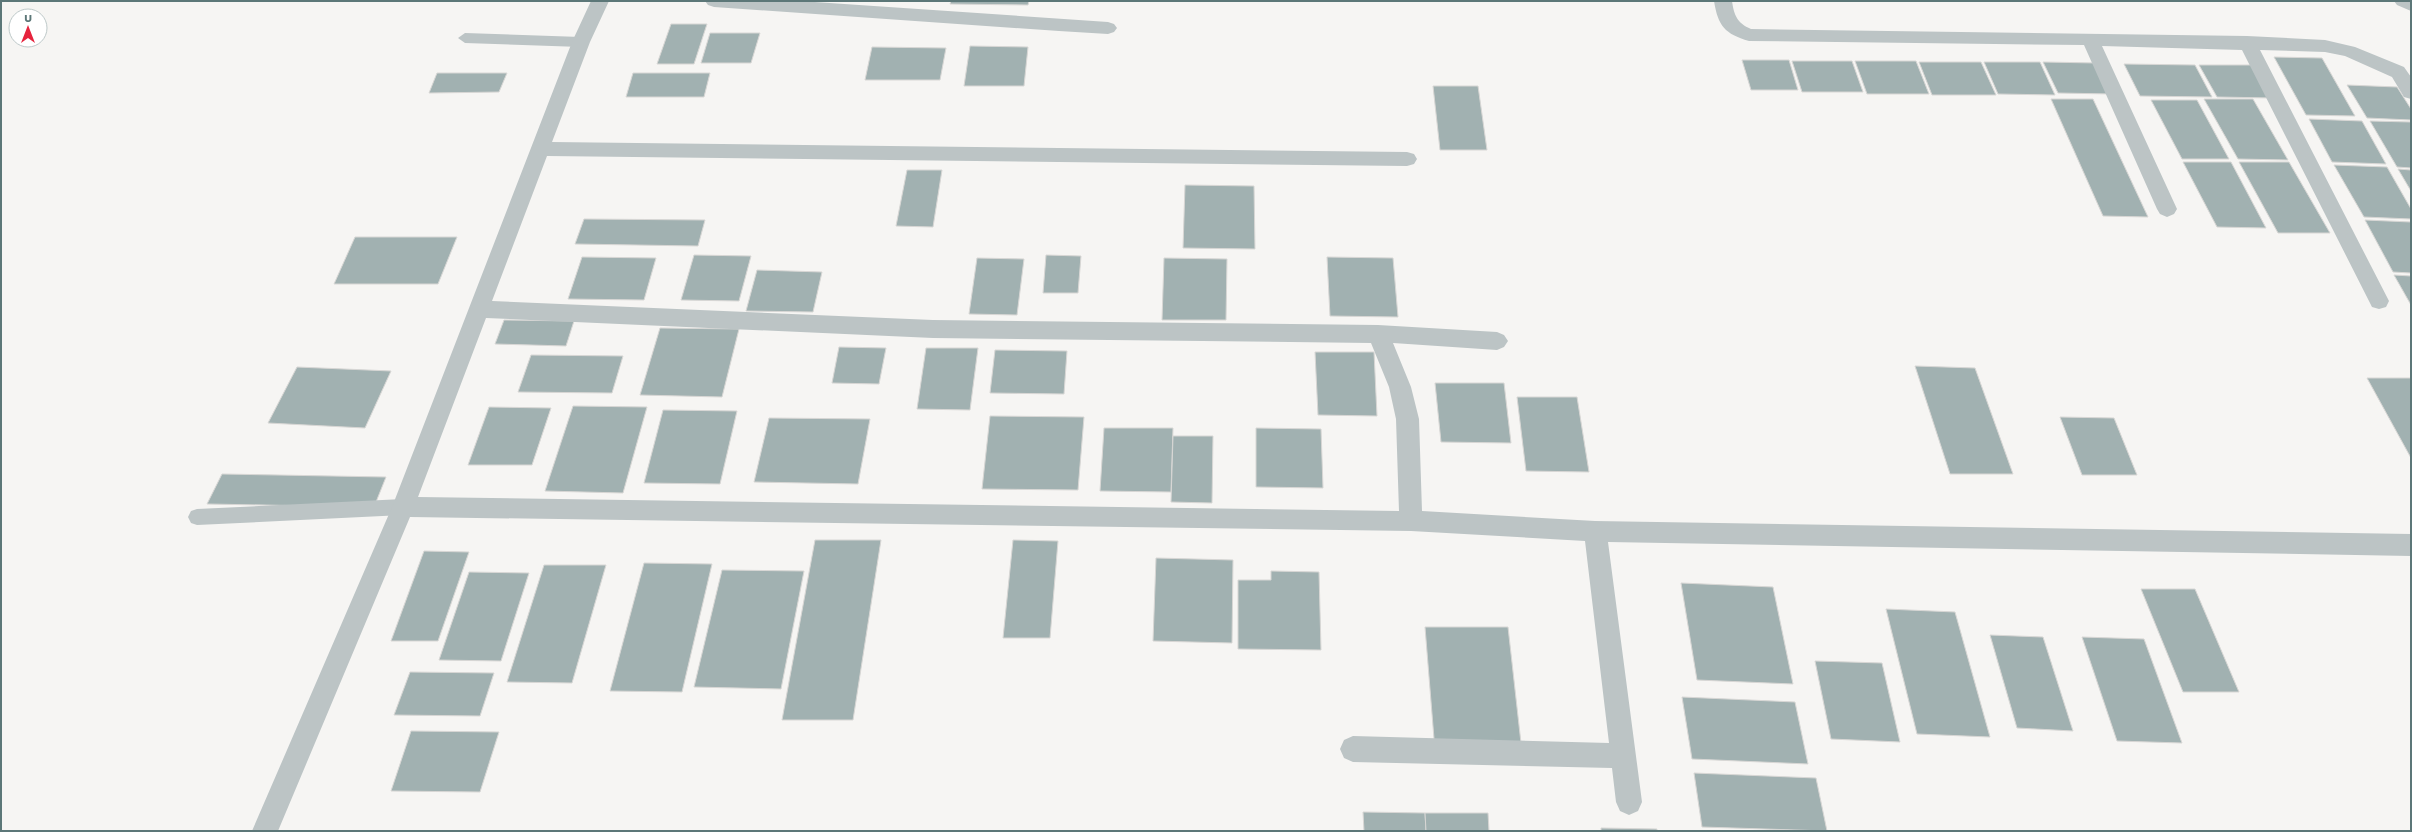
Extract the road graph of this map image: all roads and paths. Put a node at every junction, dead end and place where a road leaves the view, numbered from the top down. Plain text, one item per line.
1 (600, 1) edge
2 (714, 1) edge
3 (1723, 1) edge
4 (2403, 1) edge
5 (2411, 5) edge
6 (1108, 28) dead end
7 (465, 38) dead end
8 (2090, 39) junction
9 (581, 42) junction
10 (2247, 42) junction
11 (2411, 92) edge
12 (540, 150) junction
13 (1407, 159) dead end
14 (2167, 209) dead end
15 (2379, 301) dead end
16 (479, 309) junction
17 (1378, 334) junction
18 (1497, 340) dead end
19 (403, 507) junction
20 (197, 517) dead end
21 (1411, 521) junction
22 (1595, 531) junction
23 (2411, 545) edge
24 (1353, 749) dead end
25 (1623, 756) junction
26 (1629, 802) dead end
27 (265, 831) edge

1 - 9 street
2 - 6 street
3 - 8 street
4 - 5 street
7 - 9 lane
8 - 10 street
8 - 14 street
9 - 12 street
10 - 11 street
10 - 15 street
12 - 13 street
12 - 16 street
16 - 17 street
16 - 19 street
17 - 18 street
17 - 21 street
19 - 20 lane
19 - 21 street
19 - 27 street
21 - 22 street
22 - 23 street
22 - 25 street
24 - 25 street
25 - 26 street

